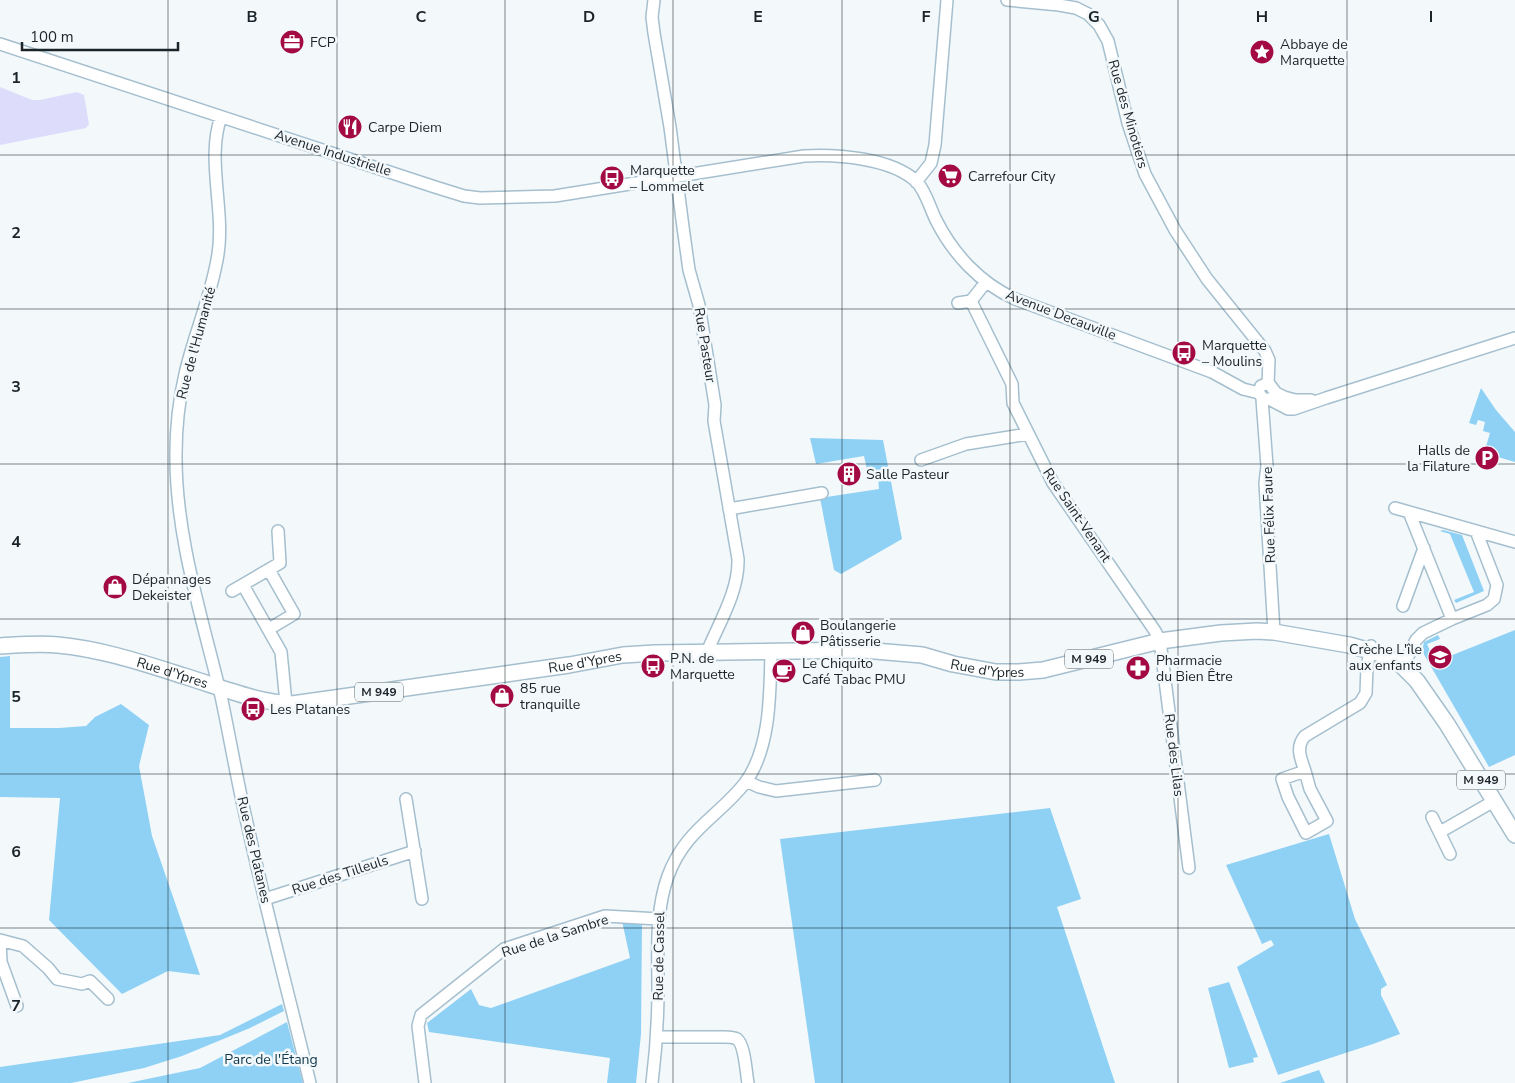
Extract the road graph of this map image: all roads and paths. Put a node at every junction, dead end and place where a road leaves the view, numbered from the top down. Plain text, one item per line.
1 (646, 0) edge
2 (654, 0) edge
3 (947, 0) edge
4 (1008, 0) edge
5 (654, 33) junction
6 (0, 44) edge
7 (222, 117) junction
8 (676, 177) junction
9 (916, 182) junction
10 (986, 282) junction
11 (971, 301) junction
12 (958, 304) dead end
13 (1515, 338) edge
14 (1266, 393) junction
15 (1028, 434) junction
16 (921, 460) dead end
17 (822, 493) dead end
18 (1395, 508) dead end
19 (729, 509) junction
20 (1409, 512) junction
21 (278, 531) dead end
22 (1476, 531) junction
23 (1515, 542) edge
24 (1424, 548) junction
25 (269, 570) junction
26 (244, 585) junction
27 (232, 591) dead end
28 (1403, 606) dead end
29 (1452, 619) junction
30 (269, 628) junction
31 (1274, 632) junction
32 (1160, 641) junction
33 (0, 646) edge
34 (1371, 648) junction
35 (771, 651) junction
36 (708, 652) junction
37 (1405, 663) junction
38 (219, 687) junction
39 (286, 703) junction
40 (1305, 771) junction
41 (875, 780) dead end
42 (746, 781) junction
43 (406, 798) dead end
44 (1494, 801) junction
45 (1432, 817) dead end
46 (1440, 832) junction
47 (1515, 835) edge
48 (415, 851) junction
49 (1450, 854) dead end
50 (1189, 868) dead end
51 (265, 899) junction
52 (422, 899) dead end
53 (659, 919) junction
54 (0, 940) edge
55 (108, 1000) dead end
56 (17, 1006) dead end
57 (657, 1037) junction
58 (310, 1083) edge
59 (425, 1083) edge
60 (652, 1083) edge
61 (748, 1083) edge

1 - 5 street, Rue Pasteur
2 - 5 street, Rue Pasteur
3 - 9 street
4 - 14 street, Rue des Minotiers
5 - 8 street, Rue Pasteur
6 - 7 street, Avenue Industrielle
7 - 8 street, Avenue Industrielle
7 - 38 street, Rue de l'Humanité
8 - 9 street
8 - 19 street, Rue Pasteur
9 - 10 street, Avenue Decauville
10 - 11 street
10 - 14 street, Avenue Decauville
11 - 12 street
11 - 15 street, Rue Saint-Venant
13 - 14 street
14 - 31 street, Rue Félix Faure
15 - 16 street
15 - 32 street, Rue Saint-Venant
17 - 19 street
18 - 20 street
19 - 36 street, Rue Pasteur
20 - 22 street
20 - 24 street
21 - 25 street
22 - 23 street
22 - 29 street
24 - 28 street
24 - 29 street
25 - 26 street
25 - 30 street
26 - 27 street
26 - 30 street
29 - 37 street
30 - 39 street
31 - 32 main road, Rue d'Ypres / M 949
31 - 34 main road, Rue d'Ypres / M 949
32 - 35 main road, Rue d'Ypres / M 949
32 - 50 street, Rue des Lilas
33 - 38 main road, Rue d'Ypres / M 949
34 - 37 main road, M 949
34 - 40 street
35 - 36 main road, Rue d'Ypres / M 949
35 - 42 street, Rue de Cassel
36 - 39 main road, Rue d'Ypres / M 949
37 - 44 main road, M 949
38 - 39 main road, Rue d'Ypres / M 949
38 - 51 street, Rue des Platanes
40 - 40 street
41 - 42 street
42 - 53 street, Rue de Cassel
43 - 48 street
44 - 46 street
44 - 47 main road, M 949
45 - 46 street
46 - 49 street
48 - 51 street, Rue des Tilleuls
48 - 52 street
51 - 58 street, Rue des Platanes
53 - 57 street, Rue de Cassel
53 - 59 street, Rue de la Sambre
54 - 55 street
54 - 56 street
57 - 60 street, Rue de Cassel
57 - 61 street

